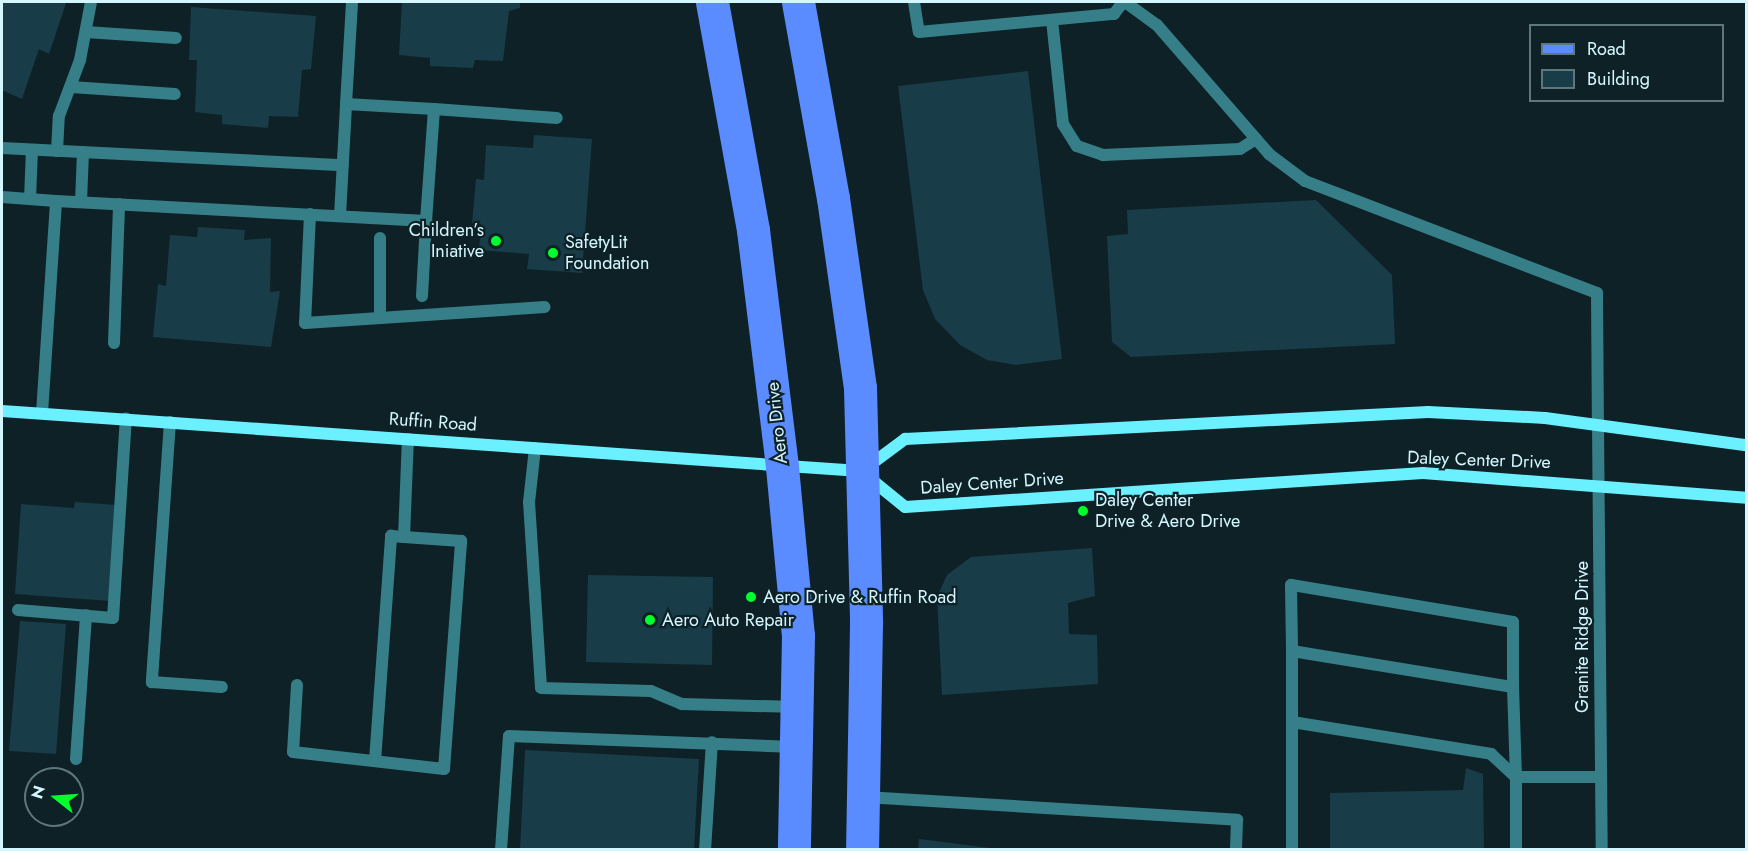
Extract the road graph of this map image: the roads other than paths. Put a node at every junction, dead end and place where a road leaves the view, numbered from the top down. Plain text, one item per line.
1 (91, 2) edge
2 (352, 2) edge
3 (712, 2) edge
4 (798, 2) edge
5 (914, 2) edge
6 (1124, 2) edge
7 (1053, 20) junction
8 (86, 32) junction
9 (176, 38) dead end
10 (71, 87) junction
11 (175, 94) dead end
12 (346, 104) junction
13 (434, 109) junction
14 (557, 118) dead end
15 (1256, 139) junction
16 (2, 148) edge
17 (32, 150) junction
18 (57, 151) junction
19 (83, 152) junction
20 (343, 165) junction
21 (2, 197) edge
22 (30, 199) junction
23 (56, 201) junction
24 (81, 202) junction
25 (119, 204) junction
26 (310, 214) junction
27 (340, 216) junction
28 (426, 221) junction
29 (380, 238) dead end
30 (422, 296) dead end
31 (544, 306) dead end
32 (380, 318) junction
33 (114, 343) dead end
34 (2, 411) edge
35 (42, 412) junction
36 (126, 418) junction
37 (170, 422) junction
38 (1598, 425) junction
39 (408, 439) junction
40 (1746, 445) edge
41 (535, 448) junction
42 (782, 467) junction
43 (862, 471) junction
44 (1599, 485) junction
45 (1746, 498) edge
46 (404, 537) junction
47 (18, 610) dead end
48 (86, 615) junction
49 (1292, 651) junction
50 (297, 685) dead end
51 (222, 687) dead end
52 (1513, 687) junction
53 (798, 707) junction
54 (1292, 722) junction
55 (712, 742) junction
56 (798, 747) junction
57 (75, 759) dead end
58 (375, 761) junction
59 (1516, 777) junction
60 (1601, 777) junction
61 (864, 797) junction
62 (501, 849) edge
63 (705, 849) edge
64 (794, 849) edge
65 (862, 849) edge
66 (1236, 849) edge
67 (1292, 849) edge
68 (1516, 849) edge
69 (1602, 849) edge

1 - 8 street
2 - 12 street
3 - 42 main road, Aero Drive
4 - 43 main road
5 - 7 street
6 - 7 street
6 - 15 street
7 - 15 street
8 - 9 street
8 - 10 street
10 - 11 street
10 - 18 street
12 - 13 street
12 - 20 street
13 - 14 street
13 - 28 street
15 - 38 street, Granite Ridge Drive
16 - 17 street
17 - 18 street
17 - 22 street
18 - 19 street
19 - 20 street
19 - 24 street
20 - 27 street
21 - 22 street
22 - 23 street
23 - 24 street
23 - 35 street
24 - 25 street
25 - 26 street
25 - 33 street
26 - 27 street
26 - 32 street
27 - 28 street
28 - 30 street
29 - 32 street
31 - 32 street
34 - 35 main road, Ruffin Road
35 - 36 main road, Ruffin Road
36 - 37 main road, Ruffin Road
36 - 48 street
37 - 39 main road, Ruffin Road
37 - 51 street
38 - 40 main road
38 - 43 main road
38 - 44 street, Granite Ridge Drive
39 - 41 main road, Ruffin Road
39 - 46 street
41 - 42 main road, Ruffin Road
41 - 53 street
42 - 43 main road, Ruffin Road
42 - 53 main road, Aero Drive
43 - 44 main road, Daley Center Drive
43 - 61 main road
44 - 45 main road, Daley Center Drive
44 - 60 street, Granite Ridge Drive
46 - 58 street
46 - 58 street
47 - 48 street
48 - 57 street
49 - 52 street
49 - 52 street
49 - 54 street
50 - 58 street
52 - 59 street
53 - 56 main road, Aero Drive
54 - 59 street
54 - 67 street
55 - 56 street
55 - 62 street
55 - 63 street
56 - 64 main road, Aero Drive
59 - 60 street
59 - 68 street
60 - 69 street, Granite Ridge Drive
61 - 65 main road
61 - 66 street

